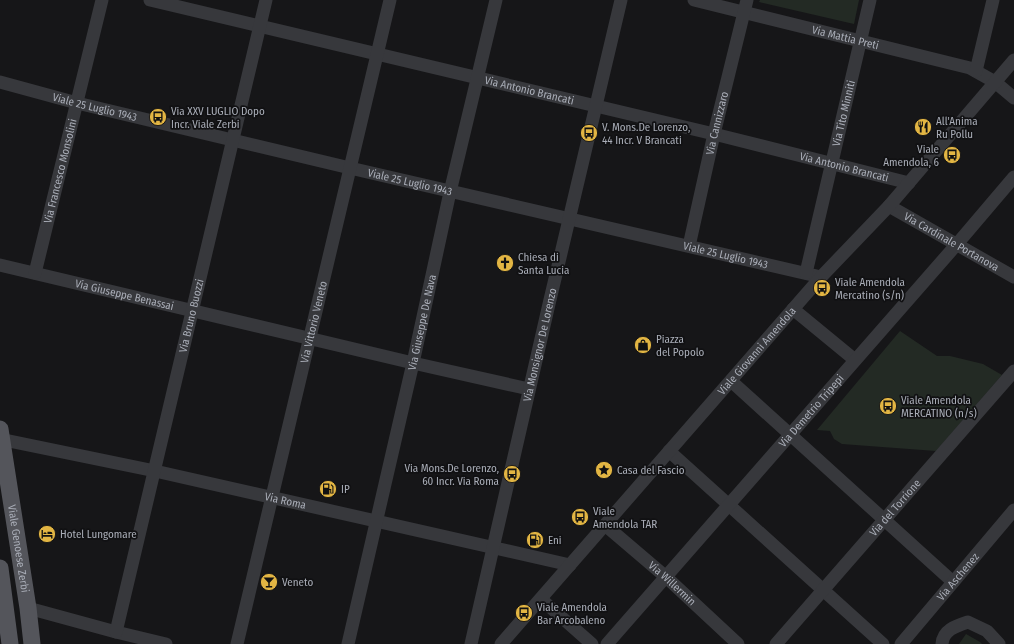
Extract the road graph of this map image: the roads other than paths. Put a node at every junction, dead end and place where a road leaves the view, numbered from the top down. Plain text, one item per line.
1 (102, 0) edge
2 (150, 0) edge
3 (266, 0) edge
4 (390, 0) edge
5 (496, 0) edge
6 (621, 0) edge
7 (694, 0) edge
8 (870, 0) edge
9 (993, 0) edge
10 (746, 6) edge
11 (260, 27) junction
12 (860, 42) junction
13 (377, 55) junction
14 (1014, 60) edge
15 (976, 71) junction
16 (478, 78) junction
17 (0, 82) edge
18 (995, 82) junction
19 (1014, 98) edge
20 (77, 103) junction
21 (595, 106) junction
22 (714, 134) junction
23 (234, 140) junction
24 (832, 164) junction
25 (350, 168) junction
26 (1014, 176) edge
27 (909, 184) junction
28 (450, 192) junction
29 (889, 206) junction
30 (568, 219) junction
31 (957, 244) junction
32 (689, 246) junction
33 (0, 265) edge
34 (35, 273) junction
35 (806, 273) junction
36 (821, 277) junction
37 (1014, 277) edge
38 (793, 309) junction
39 (193, 311) junction
40 (310, 338) junction
41 (855, 360) junction
42 (413, 363) junction
43 (1014, 371) edge
44 (731, 380) junction
45 (529, 389) junction
46 (790, 435) junction
47 (0, 436) edge
48 (669, 452) junction
49 (155, 471) junction
50 (272, 497) junction
51 (728, 505) junction
52 (1014, 510) edge
53 (884, 520) junction
54 (377, 521) junction
55 (605, 525) junction
56 (492, 547) junction
57 (570, 565) junction
58 (0, 568) edge
59 (666, 577) junction
60 (952, 582) junction
61 (822, 590) junction
62 (541, 598) junction
63 (28, 608) junction
64 (116, 632) junction
65 (10, 644) edge
66 (32, 644) edge
67 (166, 644) edge
68 (237, 644) edge
69 (348, 644) edge
70 (471, 644) edge
71 (501, 644) edge
72 (592, 644) edge
73 (607, 644) edge
74 (738, 644) edge
75 (776, 644) edge
76 (883, 644) edge
77 (901, 644) edge
78 (942, 644) edge
79 (999, 644) edge

1 - 20 street, Via Francesco Monsolini
2 - 11 street, Via Antonio Brancati
3 - 11 street, Via Bruno Buozzi
4 - 13 street, Via Vittorio Veneto
5 - 16 street, Via Giuseppe De Nava
6 - 21 street, Via Monsignor De Lorenzo
7 - 10 street, Via Mattia Preti
8 - 12 street, Via Tito Minniti
9 - 15 street
10 - 12 street, Via Mattia Preti
10 - 22 street, Via Cannizzaro
11 - 13 street, Via Antonio Brancati
11 - 23 street, Via Bruno Buozzi
12 - 15 street, Via Mattia Preti
12 - 24 street, Via Tito Minniti
13 - 16 street, Via Antonio Brancati
13 - 25 street, Via Vittorio Veneto
14 - 18 street, Viale Giovanni Amendola
15 - 18 street, Via Mattia Preti
16 - 21 street, Via Antonio Brancati
16 - 28 street, Via Giuseppe De Nava
17 - 20 street, Viale 25 Luglio 1943
18 - 19 street, Via Mattia Preti
18 - 27 street, Viale Giovanni Amendola
20 - 23 street, Viale 25 Luglio 1943
20 - 34 street, Via Francesco Monsolini
21 - 22 street, Via Antonio Brancati
21 - 30 street, Via Monsignor De Lorenzo
22 - 24 street, Via Antonio Brancati
22 - 32 street, Via Cannizzaro
23 - 25 street, Viale 25 Luglio 1943
23 - 39 street, Via Bruno Buozzi
24 - 27 street, Via Antonio Brancati
24 - 35 street, Via Tito Minniti
25 - 28 street, Viale 25 Luglio 1943
25 - 40 street, Via Vittorio Veneto
26 - 31 street, Via Demetrio Tripepi
27 - 29 street, Viale Giovanni Amendola
28 - 30 street, Viale 25 Luglio 1943
28 - 42 street, Via Giuseppe De Nava
29 - 31 street, Via Cardinale Portanova
29 - 36 street, Viale Giovanni Amendola
30 - 32 street, Viale 25 Luglio 1943
30 - 45 street, Via Monsignor De Lorenzo
31 - 37 street, Via Cardinale Portanova
31 - 41 street, Via Demetrio Tripepi
32 - 35 street, Viale 25 Luglio 1943
33 - 34 street, Via Giuseppe Benassai
34 - 39 street, Via Giuseppe Benassai
35 - 36 street, Viale 25 Luglio 1943
36 - 38 street, Viale Giovanni Amendola
38 - 41 street
38 - 44 street, Viale Giovanni Amendola
39 - 40 street, Via Giuseppe Benassai
39 - 49 street, Via Bruno Buozzi
40 - 42 street, Via Giuseppe Benassai
40 - 50 street, Via Vittorio Veneto
41 - 46 street, Via Demetrio Tripepi
42 - 45 street, Via Giuseppe Benassai
42 - 54 street, Via Giuseppe De Nava
43 - 53 street, Via del Torrione
44 - 46 street
44 - 48 street, Viale Giovanni Amendola
45 - 56 street, Via Monsignor De Lorenzo
46 - 51 street, Via Demetrio Tripepi
46 - 53 street
47 - 49 street, Via Roma
47 - 63 main road, Viale Genoese Zerbi
48 - 51 street
48 - 55 street, Viale Giovanni Amendola
49 - 50 street, Via Roma
49 - 64 street, Via Bruno Buozzi
50 - 54 street, Via Roma
50 - 68 street, Via Vittorio Veneto
51 - 59 street, Via Demetrio Tripepi
51 - 61 street
52 - 60 street, Via Aschenez
53 - 60 street
53 - 61 street, Via del Torrione
54 - 56 street, Via Roma
54 - 69 street, Via Giuseppe De Nava
55 - 57 street, Viale Giovanni Amendola
55 - 59 street, Via Willermin
56 - 57 street, Via Roma
56 - 70 street, Via Monsignor De Lorenzo
57 - 62 street, Viale Giovanni Amendola
58 - 65 main road, Viale Genoese Zerbi
59 - 73 street, Via Demetrio Tripepi
59 - 74 street, Via Willermin
60 - 77 street, Via Aschenez
61 - 75 street, Via del Torrione
61 - 76 street
62 - 71 street, Viale Giovanni Amendola
62 - 72 street
63 - 64 street
63 - 66 main road, Viale Genoese Zerbi
64 - 67 street
78 - 79 street

